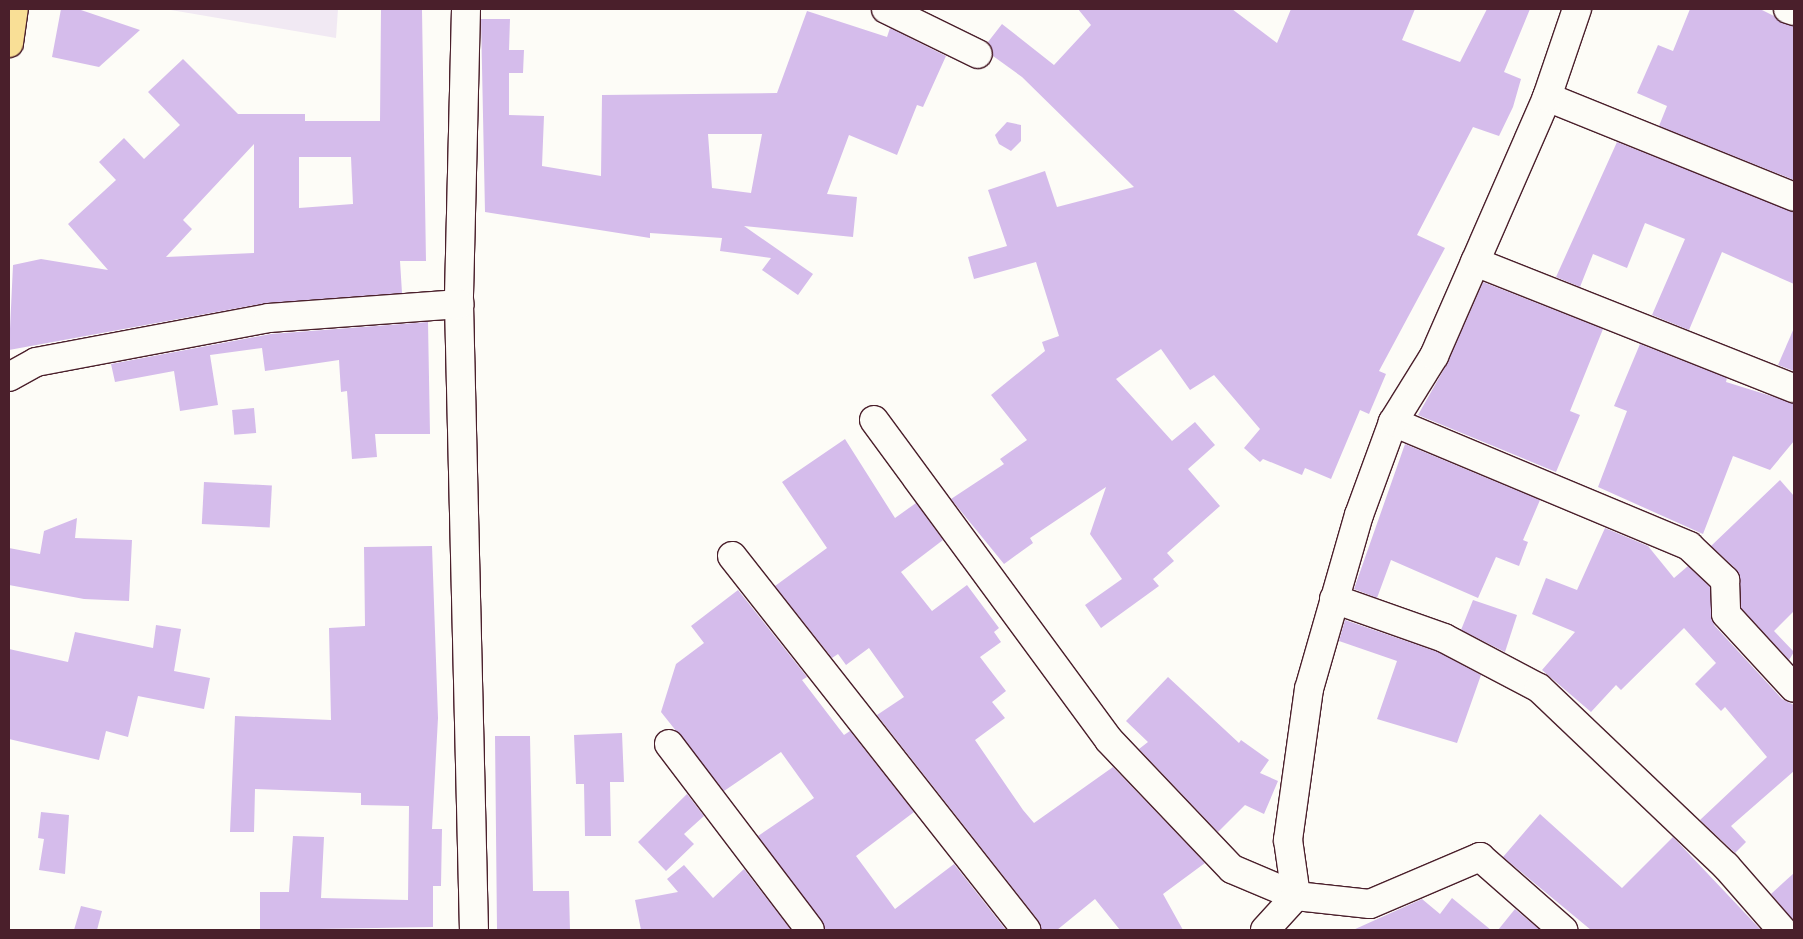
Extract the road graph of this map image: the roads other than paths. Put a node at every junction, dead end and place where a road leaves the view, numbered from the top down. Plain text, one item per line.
1 (14, 9) edge
2 (466, 9) edge
3 (886, 9) edge
4 (1577, 9) edge
5 (1788, 9) edge
6 (1794, 11) edge
7 (9, 43) edge
8 (978, 54) dead end
9 (1547, 97) junction
10 (1794, 197) edge
11 (1475, 262) junction
12 (459, 304) junction
13 (9, 377) edge
14 (1794, 388) edge
15 (874, 420) dead end
16 (1393, 422) junction
17 (732, 556) dead end
18 (1334, 599) junction
19 (1794, 688) edge
20 (669, 744) dead end
21 (1296, 896) junction
22 (474, 930) edge
23 (810, 930) edge
24 (1026, 930) edge
25 (1265, 930) edge
26 (1563, 930) edge
27 (1782, 930) edge

1 - 7 main road
2 - 12 street
3 - 8 street
4 - 9 street
5 - 6 street
9 - 10 street
9 - 11 street
11 - 14 street
11 - 16 street
12 - 13 street
12 - 22 street
15 - 21 street
16 - 18 street
16 - 19 street
17 - 24 street
18 - 21 street
18 - 27 street
20 - 23 street
21 - 25 street
21 - 26 street

